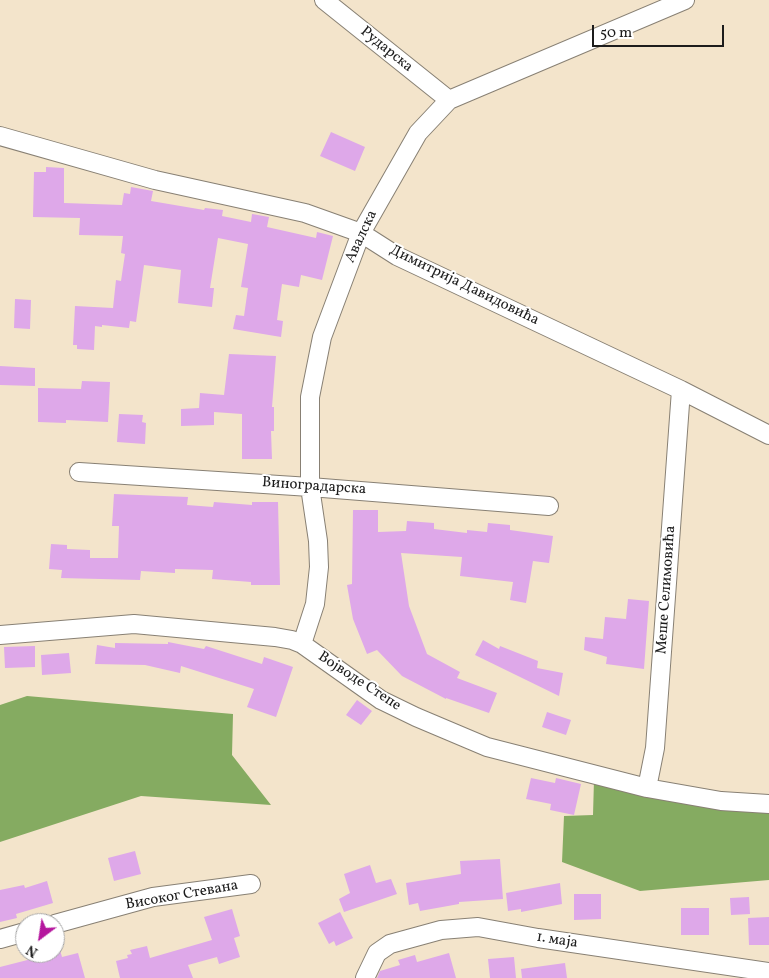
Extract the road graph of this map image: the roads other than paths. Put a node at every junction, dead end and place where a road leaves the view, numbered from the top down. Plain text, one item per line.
1 (324, 0) edge
2 (685, 0) edge
3 (449, 100) junction
4 (0, 136) edge
5 (361, 233) junction
6 (681, 390) junction
7 (769, 435) edge
8 (79, 472) dead end
9 (310, 487) junction
10 (549, 506) dead end
11 (0, 635) edge
12 (302, 644) junction
13 (647, 788) junction
14 (769, 804) edge
15 (251, 884) dead end
16 (65, 921) edge
17 (15, 935) edge
18 (0, 939) edge
19 (769, 972) edge
20 (365, 978) edge

1 - 3 street, Рударска
2 - 3 street, Авалска
3 - 5 street, Авалска
4 - 5 street, Димитрија Давидовића
5 - 6 street, Димитрија Давидовића
5 - 9 street, Авалска
6 - 7 street, Димитрија Давидовића
6 - 13 street, Меше Селимовића
8 - 9 street, Виноградарска
9 - 10 street, Виноградарска
9 - 12 street, Авалска
11 - 12 street, Војводе Степе
12 - 13 street, Војводе Степе
13 - 14 street, Војводе Степе
15 - 16 street, Високог Стевана
17 - 18 street
19 - 20 street, 1. маја

